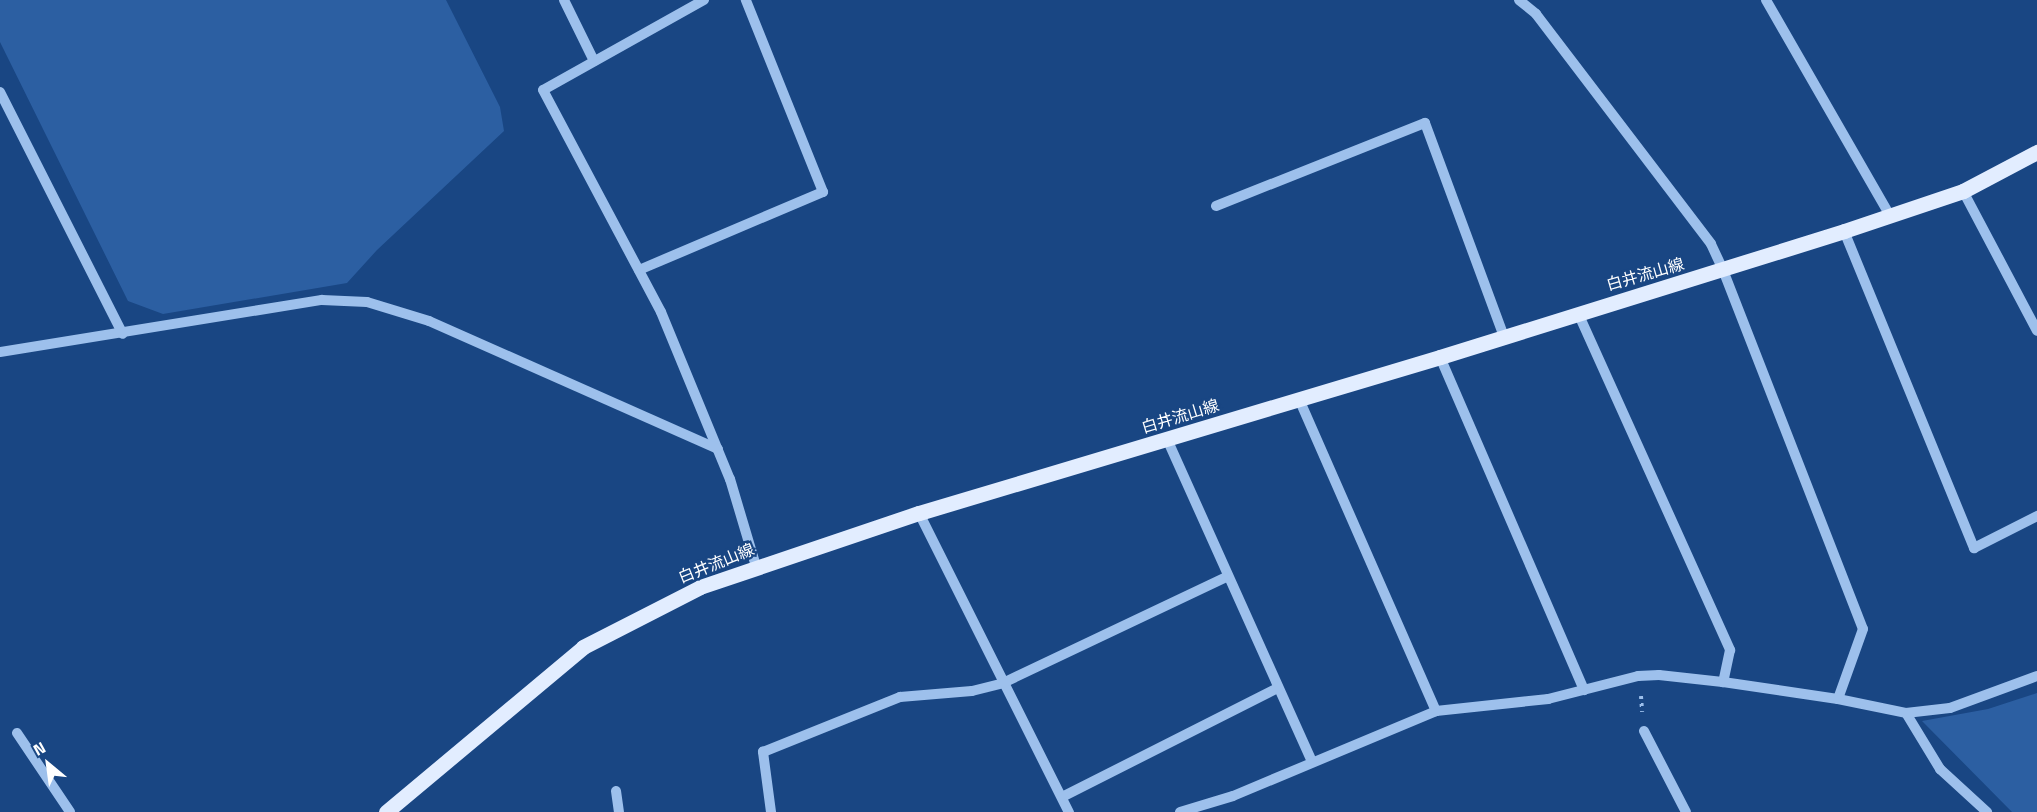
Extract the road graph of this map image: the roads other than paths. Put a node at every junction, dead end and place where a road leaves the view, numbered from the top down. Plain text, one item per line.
1 (564, 0) edge
2 (704, 0) edge
3 (746, 0) edge
4 (1519, 0) edge
5 (1766, 0) edge
6 (594, 61) junction
7 (0, 92) edge
8 (2037, 152) edge
9 (1963, 190) junction
10 (1216, 206) dead end
11 (1889, 214) junction
12 (1844, 231) junction
13 (639, 270) junction
14 (1723, 270) junction
15 (1578, 313) junction
16 (2037, 332) edge
17 (123, 333) junction
18 (1504, 336) junction
19 (0, 352) edge
20 (1440, 357) junction
21 (1299, 399) junction
22 (1167, 439) junction
23 (718, 449) junction
24 (919, 513) junction
25 (2037, 516) edge
26 (756, 566) junction
27 (1228, 576) junction
28 (2037, 676) edge
29 (1723, 682) junction
30 (1003, 683) junction
31 (1278, 688) junction
32 (1584, 690) junction
33 (1838, 699) junction
34 (1436, 711) junction
35 (1906, 712) junction
36 (1644, 731) road end
37 (17, 733) dead end
38 (1312, 762) junction
39 (616, 791) dead end
40 (1062, 797) junction
41 (70, 812) edge
42 (386, 812) edge
43 (619, 812) edge
44 (771, 812) edge
45 (1069, 812) edge
46 (1180, 812) edge
47 (1686, 812) edge
48 (1987, 812) edge

1 - 6 street
2 - 6 street
3 - 13 street
4 - 14 street
5 - 11 street
6 - 13 street
7 - 17 street
8 - 9 main road, 白井流山線
9 - 11 main road, 白井流山線
9 - 16 street
10 - 18 street
11 - 12 main road, 白井流山線
12 - 14 main road, 白井流山線
12 - 25 street
13 - 23 street
14 - 15 main road, 白井流山線
14 - 33 street
15 - 18 main road, 白井流山線
15 - 29 street
17 - 19 street
17 - 23 street
18 - 20 main road, 白井流山線
20 - 21 main road, 白井流山線
20 - 32 street
21 - 22 main road, 白井流山線
21 - 34 street
22 - 24 main road, 白井流山線
22 - 27 street
23 - 26 street
24 - 26 main road, 白井流山線
24 - 30 street
26 - 42 main road, 白井流山線
27 - 30 street
27 - 31 street
28 - 35 street
29 - 32 street
29 - 33 street
30 - 40 street
30 - 44 street
31 - 38 street
31 - 40 street
32 - 34 street
33 - 35 street
34 - 38 street
35 - 48 street
36 - 47 street
37 - 41 street
38 - 46 street
39 - 43 street
40 - 45 street

